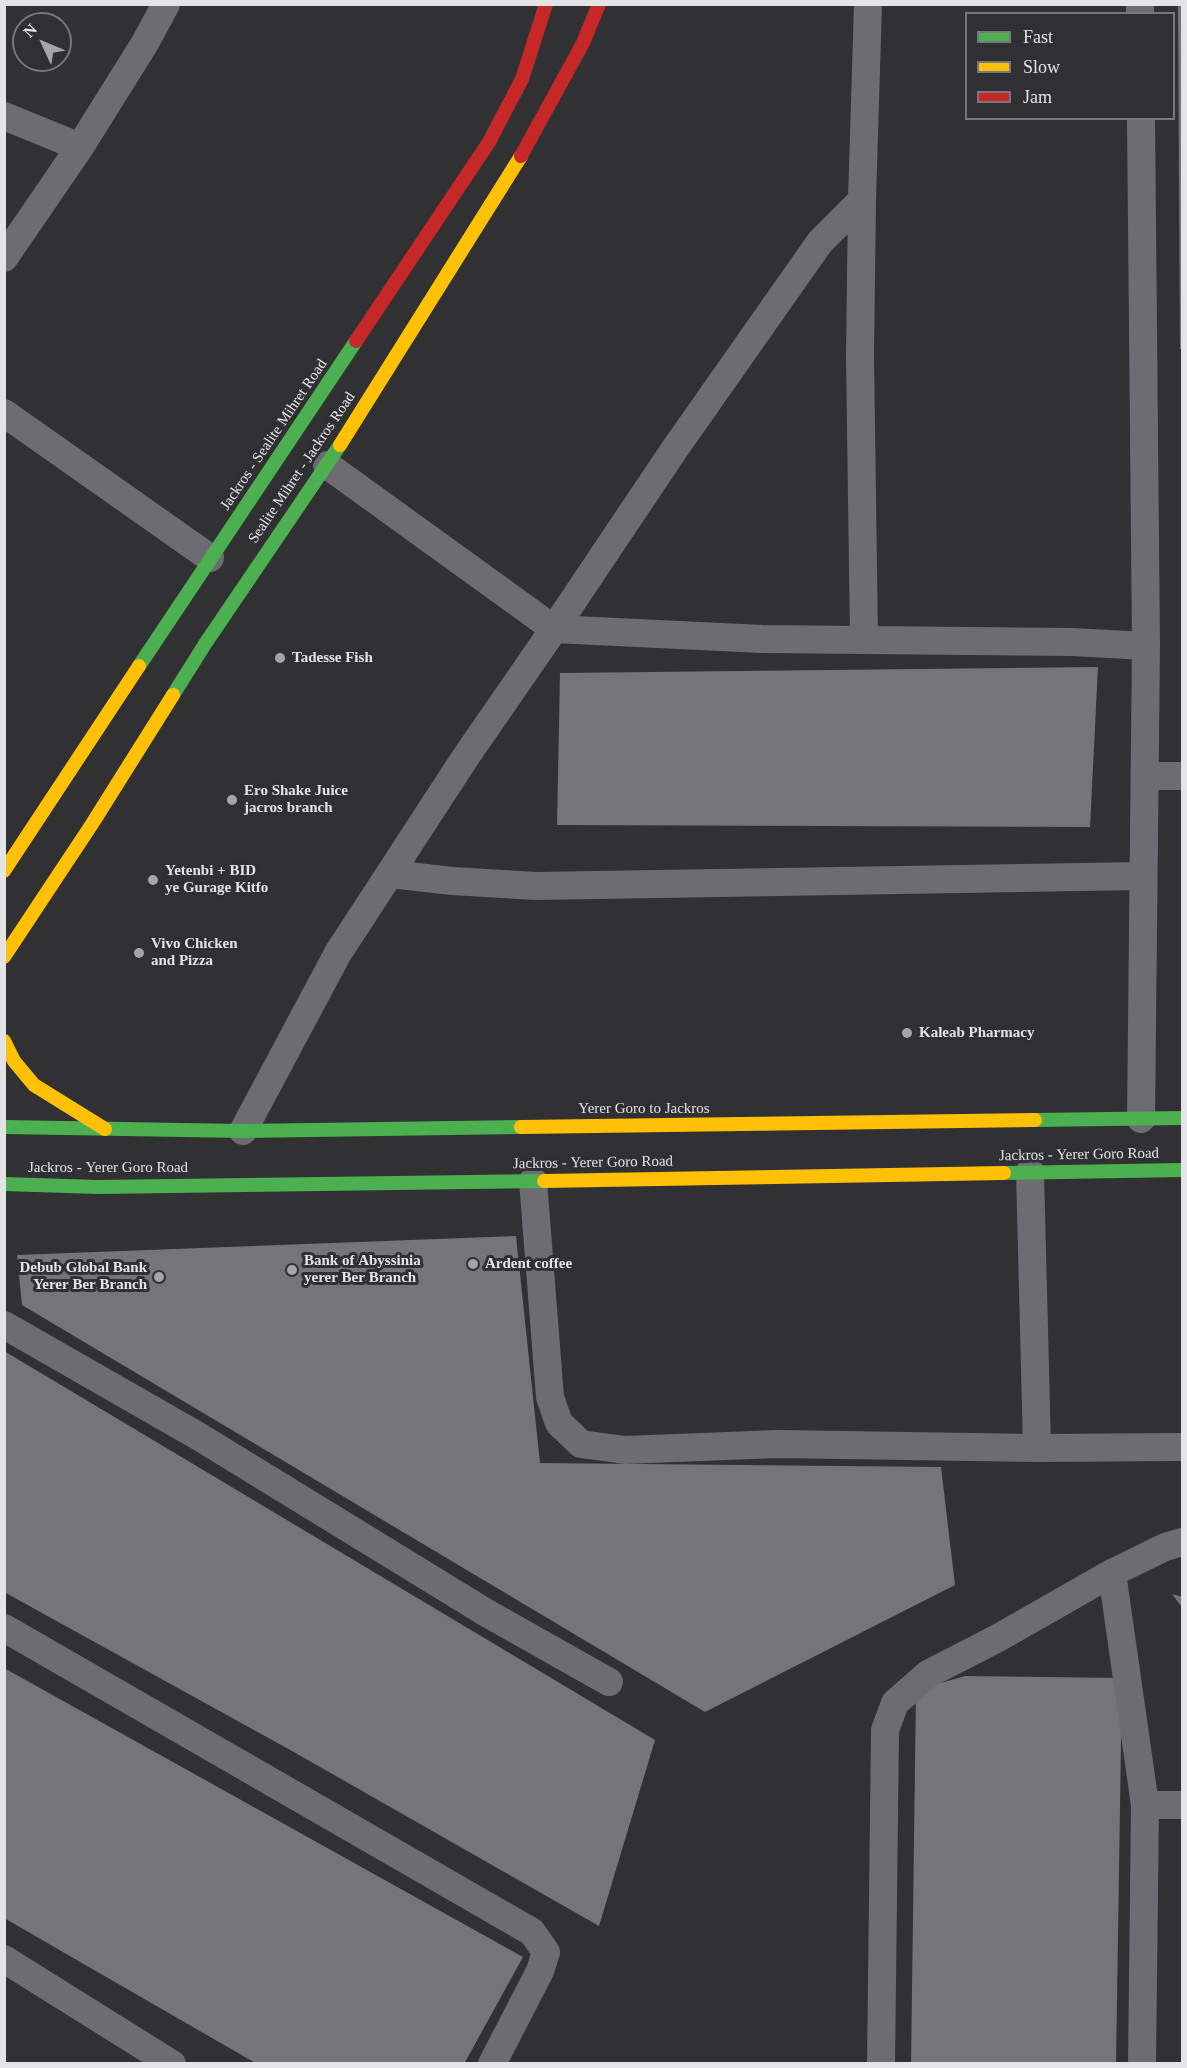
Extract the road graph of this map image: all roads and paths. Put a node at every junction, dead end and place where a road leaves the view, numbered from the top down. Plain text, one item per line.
1 (166, 4) edge
2 (546, 4) edge
3 (599, 4) edge
4 (868, 4) edge
5 (4, 116) edge
6 (1141, 120) edge
7 (80, 147) junction
8 (861, 200) junction
9 (4, 258) edge
10 (4, 413) edge
11 (327, 465) junction
12 (210, 558) junction
13 (554, 629) junction
14 (864, 640) junction
15 (1146, 646) junction
16 (1146, 776) junction
17 (1182, 776) edge
18 (4, 871) edge
19 (391, 874) junction
20 (1143, 876) junction
21 (6, 963) edge
22 (4, 1041) edge
23 (1182, 1118) edge
24 (1141, 1119) junction
25 (4, 1127) edge
26 (106, 1130) junction
27 (243, 1131) junction
28 (1182, 1170) edge
29 (1030, 1172) junction
30 (533, 1181) junction
31 (4, 1184) edge
32 (4, 1325) edge
33 (1182, 1447) edge
34 (1037, 1448) junction
35 (1182, 1542) edge
36 (1112, 1573) junction
37 (4, 1628) edge
38 (609, 1682) dead end
39 (1145, 1804) junction
40 (1182, 1805) edge
41 (4, 1959) edge
42 (172, 2064) edge
43 (492, 2064) edge
44 (881, 2064) edge
45 (1142, 2064) edge

1 - 7 street
2 - 12 main road, Jackros - Sealite Mihret Road
3 - 11 main road, Sealite Mihret - Jackros Road
4 - 8 street
5 - 7 street
6 - 15 street
7 - 9 street
8 - 13 street
8 - 14 street
10 - 12 street
11 - 13 street
11 - 21 main road, Sealite Mihret - Jackros Road
12 - 18 main road, Jackros - Sealite Mihret Road
13 - 14 street
13 - 19 street
14 - 15 street
15 - 16 street
16 - 17 street
16 - 20 street
19 - 20 street
19 - 27 street
20 - 24 street
22 - 26 main road
23 - 24 main road, Yerer Goro to Jackros
24 - 27 main road, Yerer Goro to Jackros
25 - 26 main road, Yerer Goro to Jackros
26 - 27 main road, Yerer Goro to Jackros
28 - 29 main road, Jackros - Yerer Goro Road
29 - 30 main road, Jackros - Yerer Goro Road
29 - 34 street
30 - 31 main road, Jackros - Yerer Goro Road
30 - 34 street
32 - 38 street
33 - 34 street
35 - 36 street
36 - 39 street
36 - 44 street
37 - 43 street
39 - 40 street
39 - 45 street
41 - 42 street

